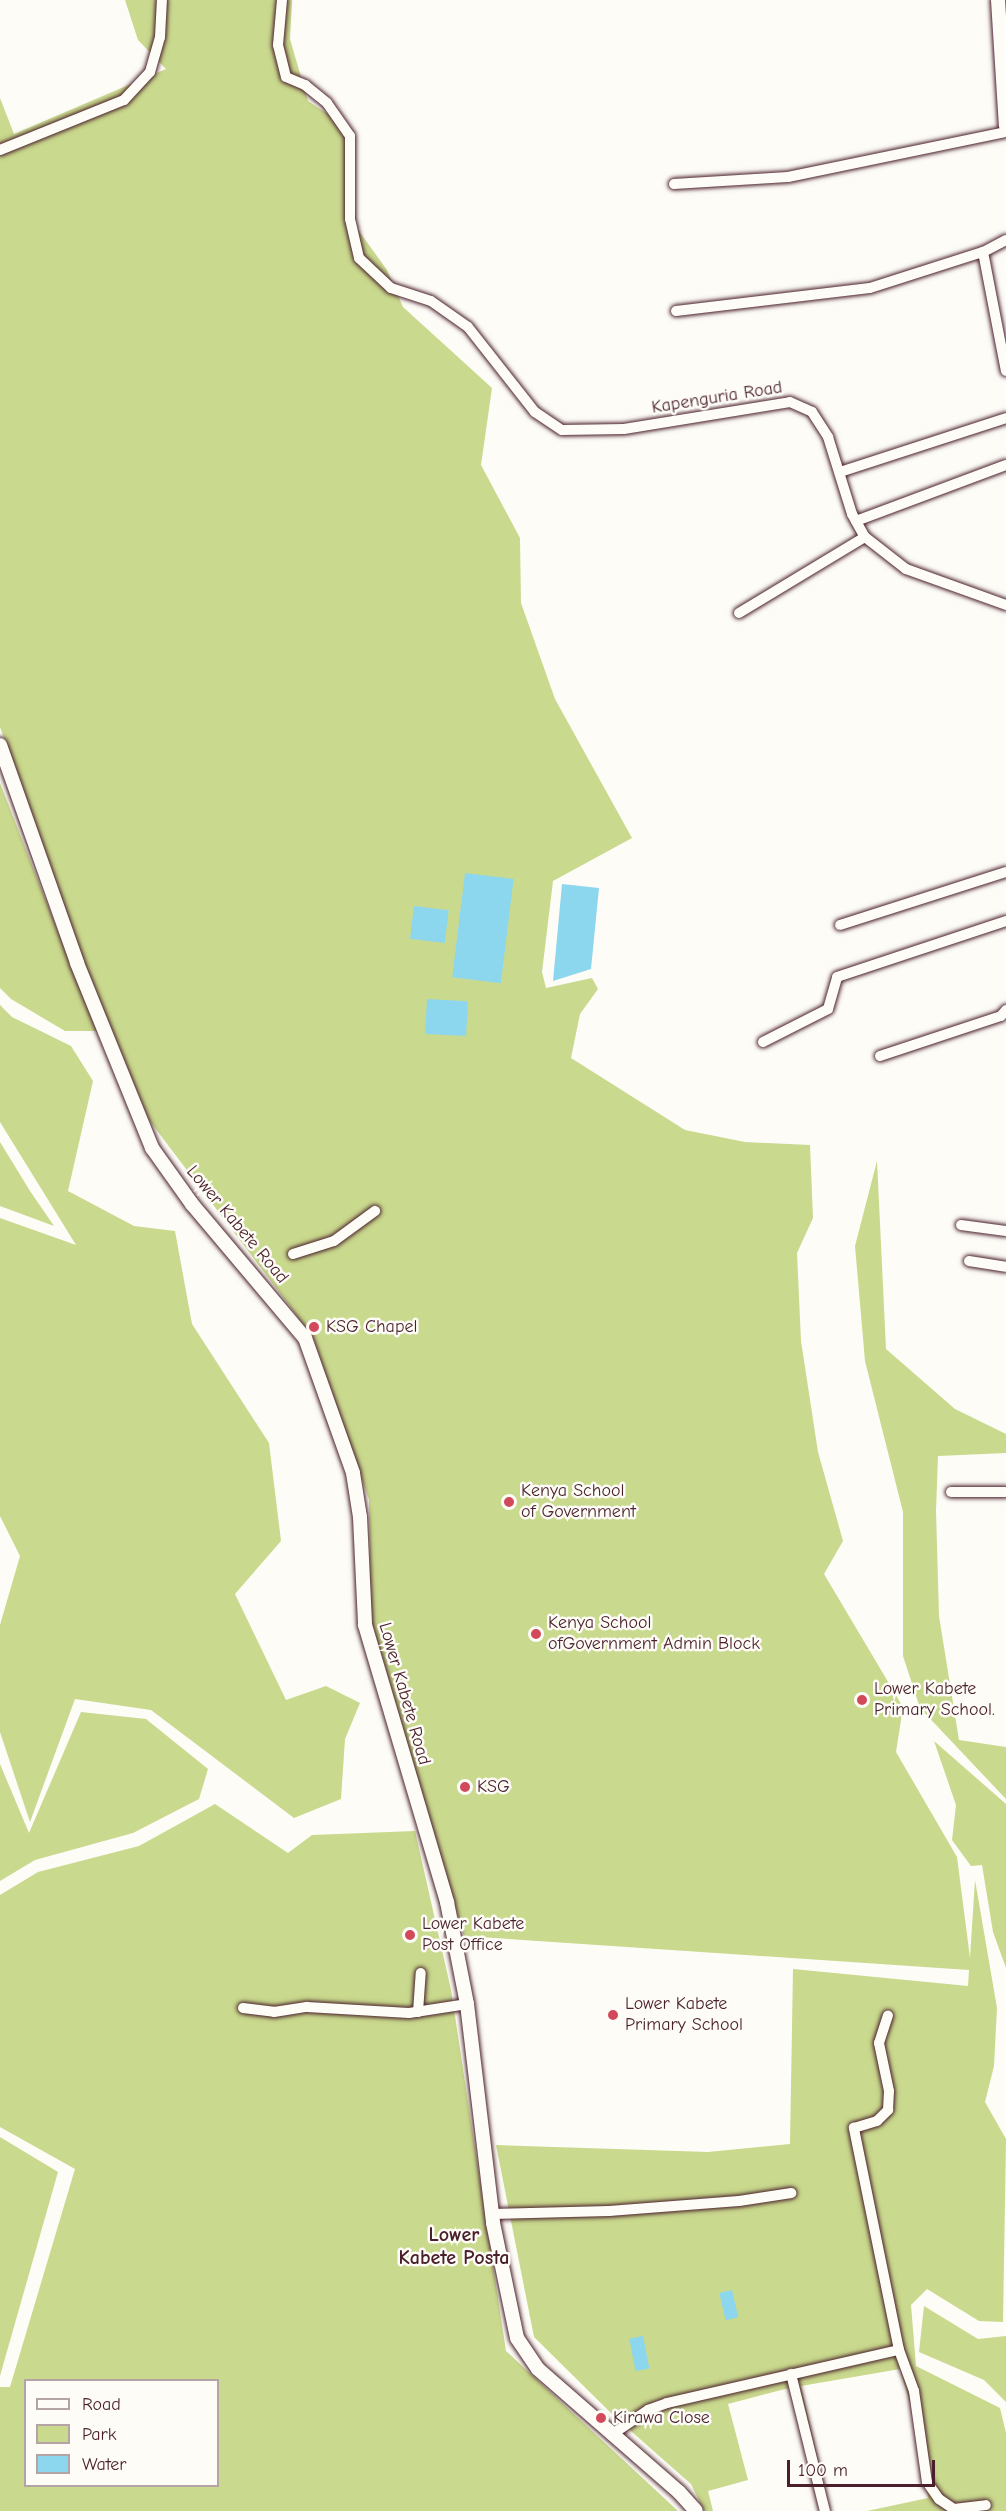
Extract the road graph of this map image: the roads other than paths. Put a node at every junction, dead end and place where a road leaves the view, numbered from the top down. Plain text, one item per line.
1 (162, 0) edge
2 (282, 0) edge
3 (998, 0) edge
4 (1006, 126) edge
5 (1006, 132) edge
6 (0, 150) edge
7 (674, 184) dead end
8 (1006, 240) edge
9 (983, 252) junction
10 (676, 311) dead end
11 (1006, 371) edge
12 (1006, 418) edge
13 (1006, 465) edge
14 (840, 472) junction
15 (856, 521) junction
16 (865, 537) junction
17 (1006, 605) edge
18 (739, 613) dead end
19 (0, 745) edge
20 (1006, 872) edge
21 (1006, 921) edge
22 (840, 925) dead end
23 (1006, 1010) edge
24 (763, 1042) dead end
25 (879, 1056) dead end
26 (375, 1211) dead end
27 (961, 1225) dead end
28 (1006, 1231) edge
29 (293, 1254) dead end
30 (969, 1261) dead end
31 (1006, 1267) edge
32 (951, 1492) dead end
33 (1006, 1492) edge
34 (421, 1973) dead end
35 (467, 2004) junction
36 (243, 2008) dead end
37 (418, 2012) junction
38 (888, 2015) dead end
39 (791, 2193) dead end
40 (492, 2214) junction
41 (899, 2350) junction
42 (791, 2373) junction
43 (611, 2435) junction
44 (986, 2505) dead end
45 (696, 2511) edge
46 (825, 2511) edge

1 - 6 street
2 - 14 street, Kapenguria Road
3 - 4 main road
5 - 7 street
8 - 9 street
9 - 10 street
9 - 11 street
12 - 14 street
13 - 15 street
14 - 15 street, Kapenguria Road
15 - 16 street, Kapenguria Road
16 - 17 street, Kapenguria Road
16 - 18 street
19 - 35 main road, Lower Kabete Road
20 - 22 street
21 - 24 street
23 - 25 street
26 - 29 street
27 - 28 street
30 - 31 street
32 - 33 street
34 - 37 street
35 - 37 street
35 - 40 main road, Lower Kabete Road
36 - 37 street
38 - 41 street
39 - 40 street
40 - 43 main road, Lower Kabete Road
41 - 42 street
41 - 44 street
42 - 43 street
42 - 46 street
43 - 45 main road, Lower Kabete Road

